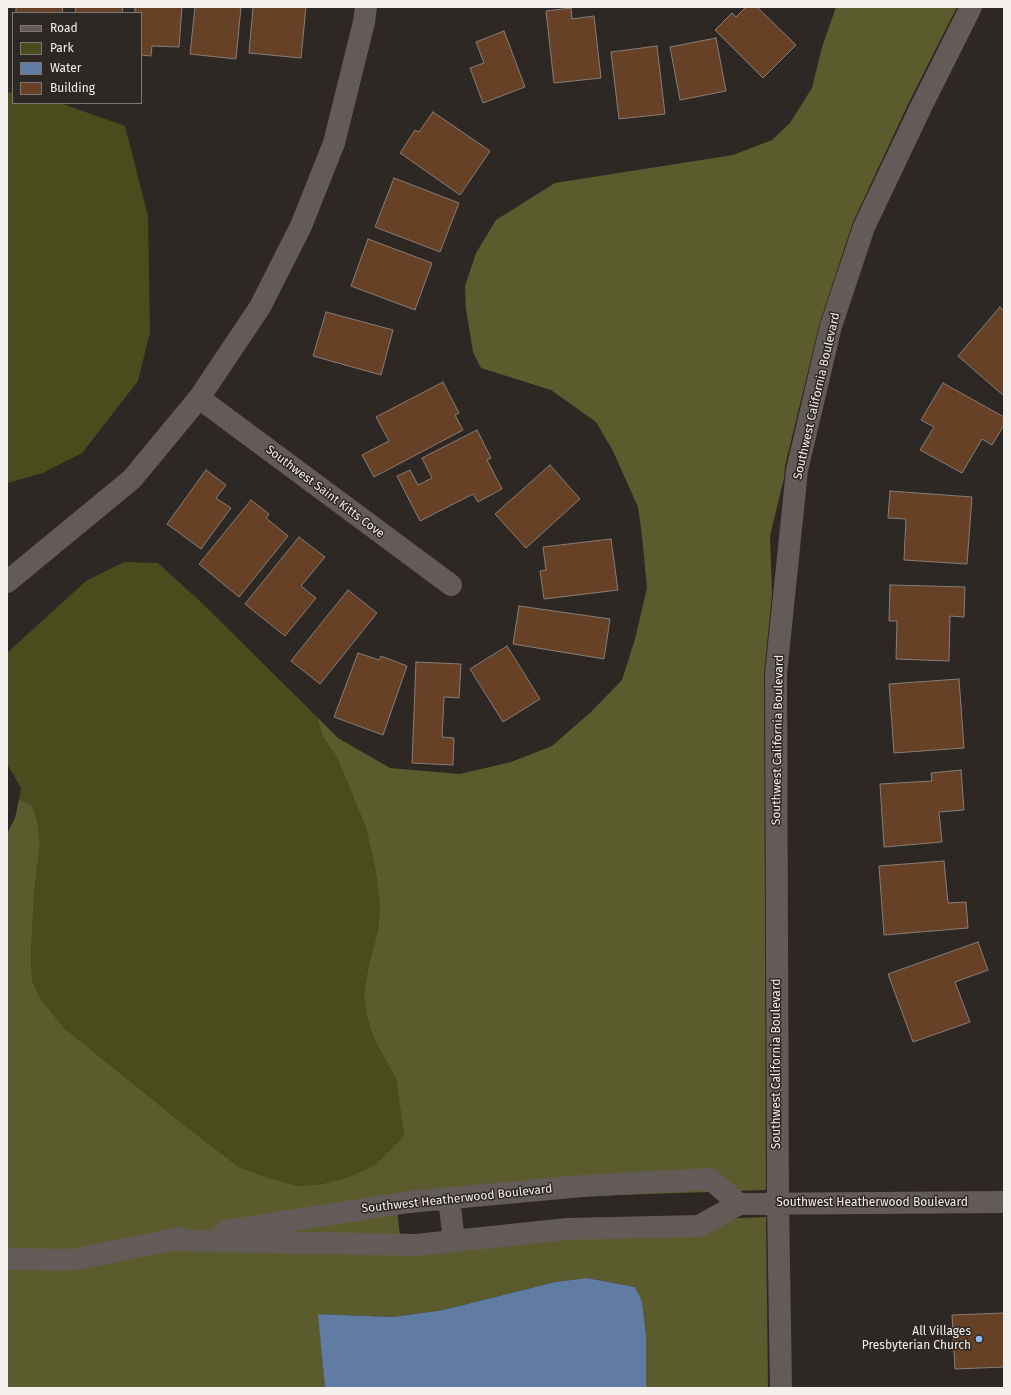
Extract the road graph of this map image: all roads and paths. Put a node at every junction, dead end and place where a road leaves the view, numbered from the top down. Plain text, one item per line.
1 (366, 7) edge
2 (971, 7) edge
3 (199, 398) junction
4 (7, 582) edge
5 (451, 585) dead end
6 (449, 1198) junction
7 (1004, 1202) edge
8 (778, 1203) junction
9 (739, 1204) junction
10 (167, 1240) junction
11 (454, 1241) junction
12 (7, 1259) edge
13 (781, 1388) edge

1 - 3 street
2 - 8 street, Southwest California Boulevard
3 - 4 street
3 - 5 street, Southwest Saint Kitts Cove
6 - 9 street, Southwest Heatherwood Boulevard
6 - 10 street, Southwest Heatherwood Boulevard
6 - 11 street
7 - 8 street, Southwest Heatherwood Boulevard
8 - 9 street, Southwest Heatherwood Boulevard
8 - 13 street, Southwest California Boulevard
9 - 11 street, Southwest Heatherwood Boulevard
10 - 11 street, Southwest Heatherwood Boulevard
10 - 12 street, Southwest Heatherwood Boulevard

